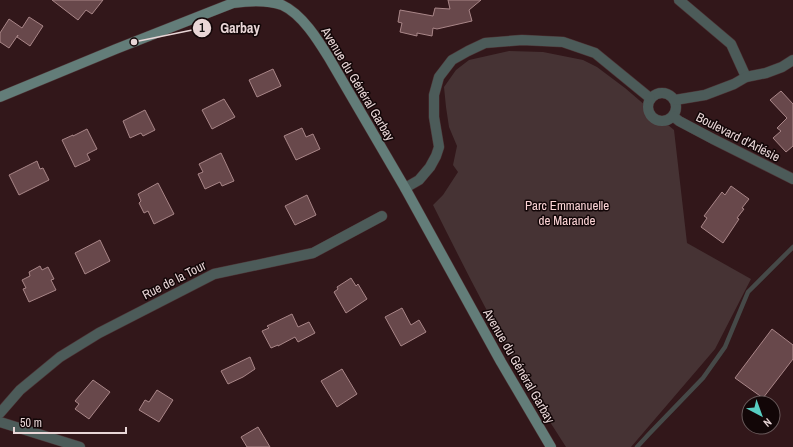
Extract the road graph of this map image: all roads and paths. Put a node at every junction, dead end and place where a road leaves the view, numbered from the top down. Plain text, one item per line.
1 (679, 0) edge
2 (264, 1) edge
3 (793, 60) edge
4 (746, 77) junction
5 (0, 97) edge
6 (650, 98) junction
7 (675, 100) junction
8 (673, 116) junction
9 (793, 179) edge
10 (406, 188) junction
11 (382, 216) dead end
12 (0, 413) edge
13 (0, 422) edge
14 (80, 447) edge
15 (551, 447) edge

1 - 4 street
2 - 5 main road, Avenue du Général Garbay
2 - 10 main road, Avenue du Général Garbay
3 - 4 street
4 - 7 street
6 - 7 street
6 - 8 street
6 - 10 street
7 - 8 street
8 - 9 street, Boulevard d'Arlésie
10 - 15 main road, Avenue du Général Garbay
11 - 12 street, Rue de la Tour
13 - 14 street

